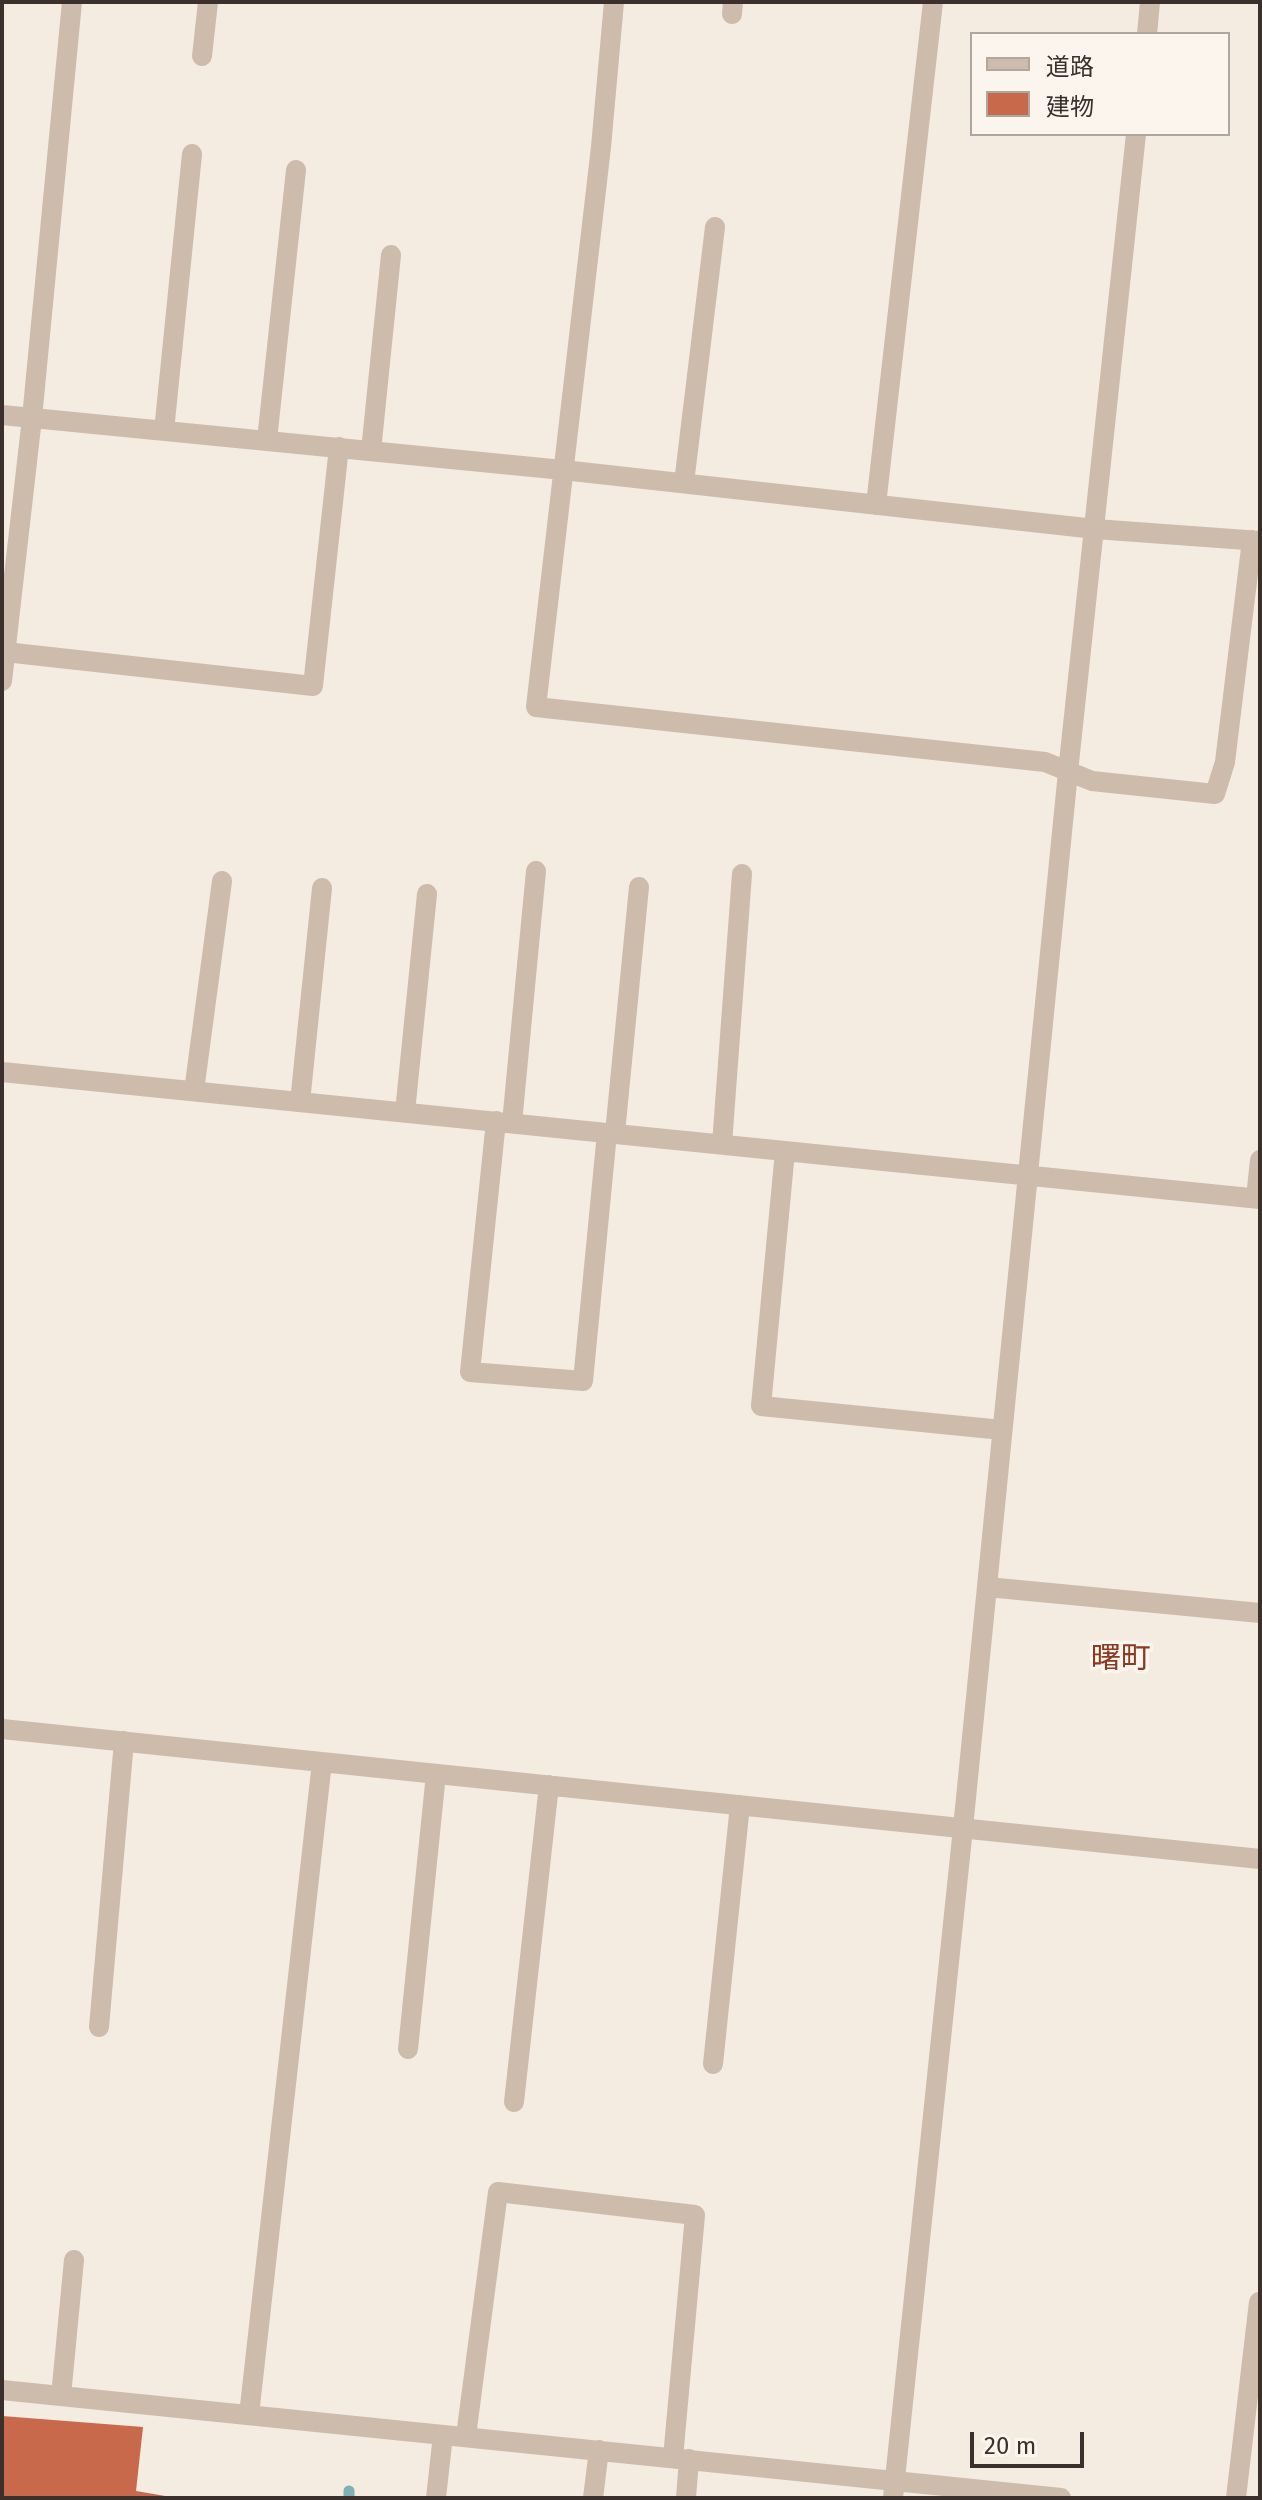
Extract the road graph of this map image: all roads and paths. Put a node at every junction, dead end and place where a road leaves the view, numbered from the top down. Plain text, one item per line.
1 (72, 2) edge
2 (208, 2) edge
3 (614, 2) edge
4 (933, 2) edge
5 (1150, 2) edge
6 (1147, 32) edge
7 (202, 56) dead end
8 (1136, 136) edge
9 (192, 154) dead end
10 (296, 170) dead end
11 (715, 227) dead end
12 (391, 255) dead end
13 (2, 415) edge
14 (32, 418) junction
15 (164, 431) junction
16 (267, 440) junction
17 (339, 447) junction
18 (371, 451) junction
19 (563, 470) junction
20 (684, 483) junction
21 (876, 505) junction
22 (1095, 529) junction
23 (1256, 540) edge
24 (5, 652) junction
25 (2, 681) edge
26 (1068, 772) junction
27 (536, 871) dead end
28 (742, 874) dead end
29 (222, 881) dead end
30 (639, 887) dead end
31 (322, 888) dead end
32 (427, 894) dead end
33 (2, 1072) edge
34 (194, 1091) junction
35 (300, 1102) junction
36 (405, 1112) junction
37 (504, 1122) junction
38 (611, 1133) junction
39 (722, 1144) junction
40 (785, 1151) junction
41 (1260, 1160) edge
42 (1026, 1176) junction
43 (1258, 1198) edge
44 (1002, 1430) junction
45 (987, 1587) junction
46 (1260, 1613) edge
47 (2, 1729) edge
48 (124, 1741) junction
49 (322, 1762) junction
50 (436, 1774) junction
51 (549, 1785) junction
52 (740, 1805) junction
53 (963, 1828) junction
54 (1260, 1859) edge
55 (99, 2027) dead end
56 (408, 2049) dead end
57 (713, 2064) dead end
58 (514, 2102) dead end
59 (74, 2260) dead end
60 (1259, 2302) edge
61 (2, 2390) edge
62 (61, 2396) junction
63 (249, 2415) junction
64 (443, 2435) junction
65 (466, 2436) junction
66 (599, 2450) junction
67 (681, 2458) junction
68 (894, 2489) edge
69 (1025, 2496) edge
70 (436, 2498) edge
71 (593, 2498) edge
72 (686, 2498) edge
73 (1061, 2498) edge
74 (1236, 2498) edge

1 - 14 street
2 - 7 street
3 - 19 street
4 - 21 street
5 - 6 street
8 - 22 street
9 - 15 street
10 - 16 street
11 - 20 street
12 - 18 street
13 - 14 street
14 - 15 street
14 - 24 street
15 - 16 street
16 - 17 street
17 - 18 street
17 - 24 street
18 - 19 street
19 - 20 street
19 - 26 street
20 - 21 street
21 - 22 street
22 - 23 street
22 - 26 street
23 - 26 street
24 - 25 street
26 - 42 street
27 - 37 street
28 - 39 street
29 - 34 street
30 - 38 street
31 - 35 street
32 - 36 street
33 - 34 street
34 - 35 street
35 - 36 street
36 - 37 street
37 - 38 street
37 - 38 street
38 - 39 street
39 - 40 street
40 - 42 street
40 - 44 street
41 - 43 street
42 - 43 street
42 - 44 street
44 - 45 street
45 - 46 street
45 - 53 street
47 - 48 street
48 - 49 street
48 - 55 street
49 - 50 street
49 - 63 street
50 - 51 street
50 - 56 street
51 - 52 street
51 - 58 street
52 - 53 street
52 - 57 street
53 - 54 street
53 - 68 street
59 - 62 street
60 - 74 street
61 - 62 street
62 - 63 street
63 - 64 street
64 - 65 street
64 - 70 street
65 - 66 street
65 - 67 street
66 - 67 street
66 - 71 street
67 - 68 street
67 - 72 street
68 - 69 street
69 - 73 street

